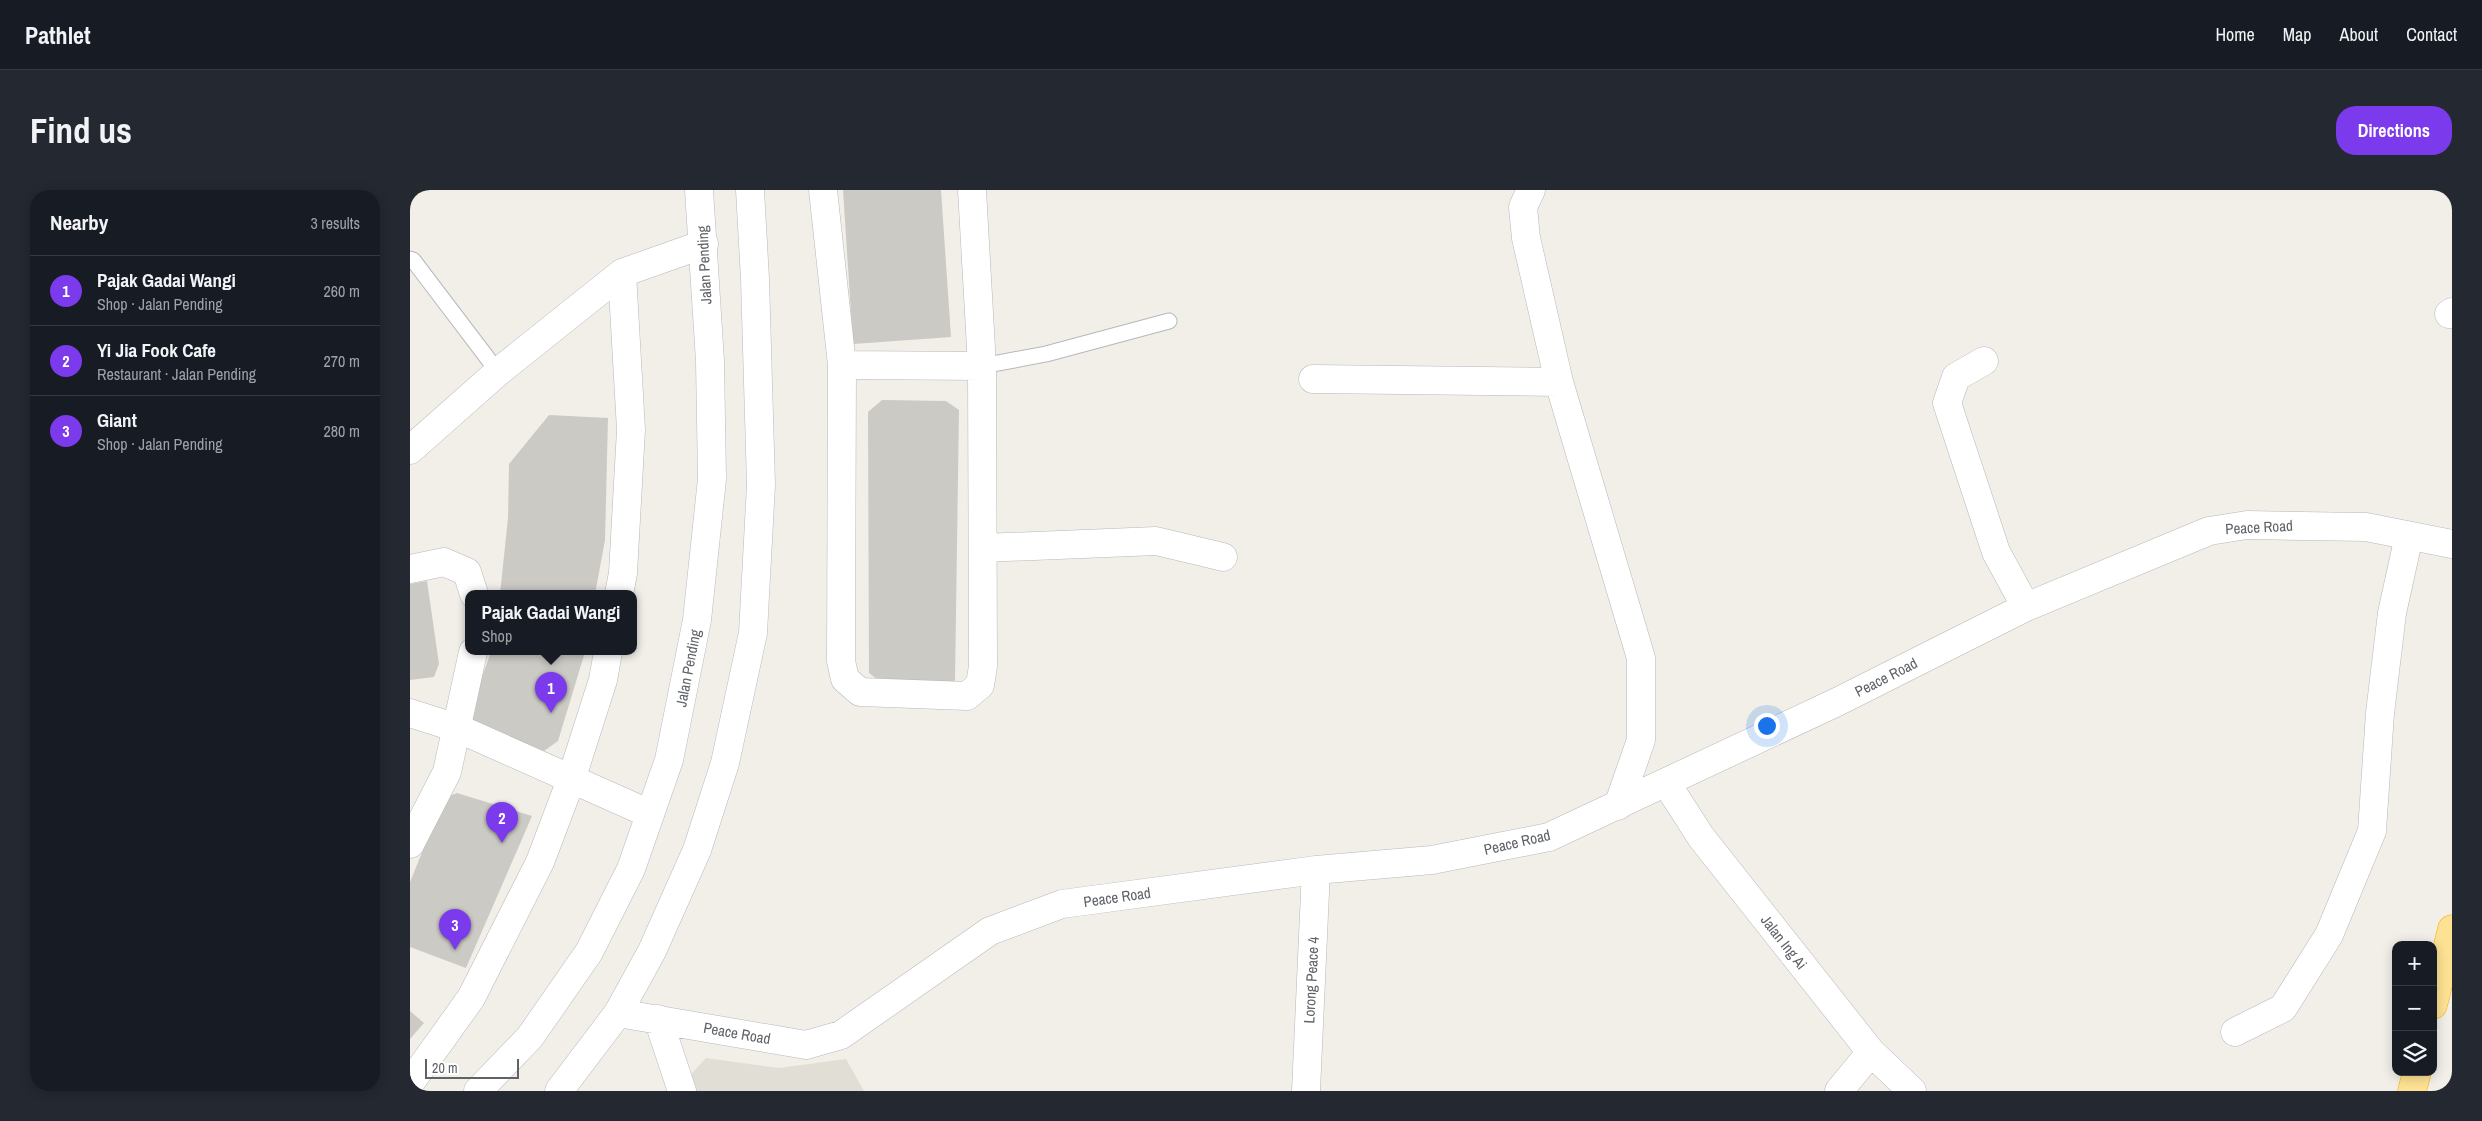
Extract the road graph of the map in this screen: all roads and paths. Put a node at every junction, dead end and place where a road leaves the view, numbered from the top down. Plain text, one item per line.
1 (699, 190) edge
2 (750, 190) edge
3 (823, 190) edge
4 (972, 190) edge
5 (1531, 190) edge
6 (704, 244) junction
7 (410, 259) edge
8 (622, 273) junction
9 (1169, 320) dead end
10 (1984, 361) dead end
11 (842, 366) junction
12 (982, 366) junction
13 (498, 372) junction
14 (1313, 379) dead end
15 (1559, 382) junction
16 (410, 450) edge
17 (2409, 536) junction
18 (2452, 544) edge
19 (983, 548) junction
20 (1223, 557) dead end
21 (410, 569) edge
22 (473, 590) edge
23 (620, 590) edge
24 (2026, 606) junction
25 (472, 655) edge
26 (607, 655) edge
27 (410, 713) edge
28 (458, 728) junction
29 (571, 780) junction
30 (1667, 784) junction
31 (1618, 806) junction
32 (650, 814) junction
33 (410, 844) edge
34 (1316, 870) junction
35 (2452, 929) edge
36 (2437, 989) edge
37 (618, 1013) junction
38 (658, 1019) junction
39 (2236, 1032) dead end
40 (1871, 1052) junction
41 (2415, 1076) edge
42 (410, 1083) edge
43 (478, 1091) edge
44 (559, 1091) edge
45 (682, 1091) edge
46 (1306, 1091) edge
47 (1839, 1091) edge
48 (1912, 1091) edge
49 (2412, 1091) edge

1 - 6 street, Jalan Pending
2 - 37 street
3 - 11 street
4 - 12 street
5 - 15 street
6 - 8 street
6 - 32 street, Jalan Pending
7 - 13 lane
8 - 13 street
8 - 23 street
9 - 12 lane
10 - 24 street
11 - 12 street
11 - 19 street
12 - 19 street
13 - 16 street
14 - 15 street
15 - 31 street
17 - 18 street, Peace Road
17 - 24 street, Peace Road
17 - 39 street
19 - 20 street
21 - 22 street
24 - 30 street, Peace Road
25 - 28 street
26 - 29 street
27 - 28 street
28 - 29 street
28 - 33 street
29 - 32 street
29 - 42 street
30 - 31 street, Peace Road
30 - 40 street, Jalan Ing Ai
31 - 34 street, Peace Road
32 - 43 street, Jalan Pending
34 - 38 street, Peace Road
34 - 46 street, Lorong Peace 4
35 - 36 highway
37 - 38 street, Peace Road
37 - 44 street
38 - 45 street
40 - 47 street
40 - 48 street, Jalan Ing Ai
41 - 49 highway

